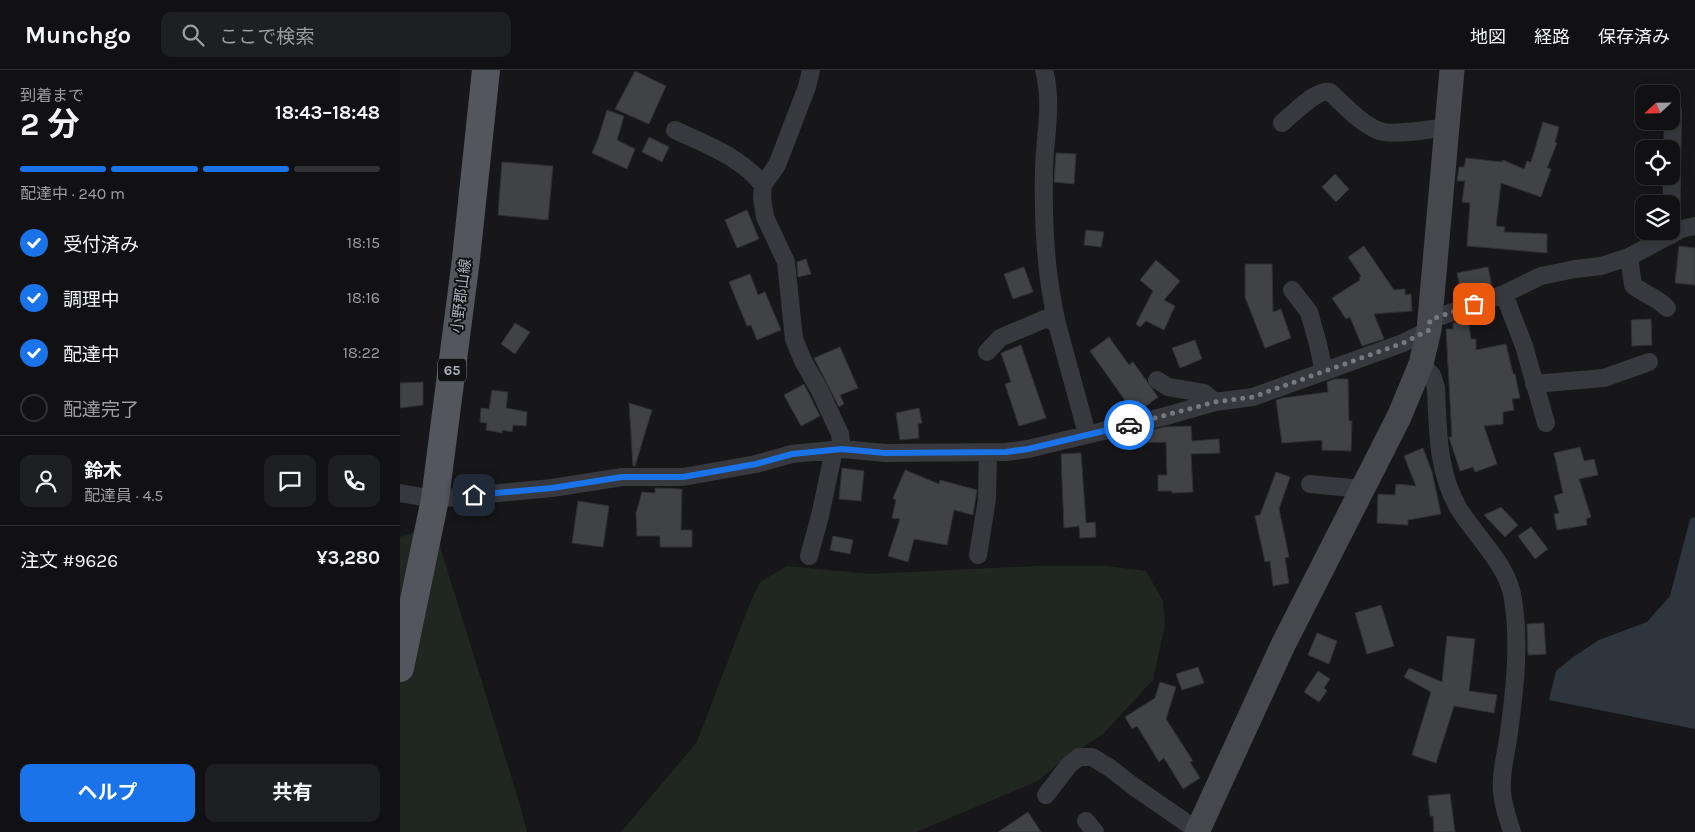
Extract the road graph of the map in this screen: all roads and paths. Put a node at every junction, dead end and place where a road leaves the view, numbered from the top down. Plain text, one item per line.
1 (486, 70) edge
2 (811, 70) edge
3 (1044, 70) edge
4 (1452, 70) edge
5 (1282, 123) dead end
6 (1446, 127) junction
7 (675, 130) dead end
8 (1673, 130) edge
9 (763, 185) junction
10 (1672, 195) edge
11 (1695, 226) edge
12 (1680, 231) edge
13 (1662, 240) edge
14 (1629, 256) junction
15 (1292, 290) dead end
16 (1504, 294) junction
17 (1667, 308) dead end
18 (1057, 324) junction
19 (1430, 325) junction
20 (987, 352) dead end
21 (1649, 362) dead end
22 (1421, 364) junction
23 (1324, 372) junction
24 (1157, 380) dead end
25 (1534, 384) junction
26 (1215, 402) junction
27 (1546, 424) dead end
28 (1087, 434) junction
29 (838, 449) junction
30 (988, 452) junction
31 (1310, 484) dead end
32 (1362, 489) junction
33 (400, 493) edge
34 (434, 499) junction
35 (978, 555) dead end
36 (809, 556) dead end
37 (405, 621) edge
38 (400, 668) edge
39 (1046, 795) dead end
40 (1198, 832) edge
41 (1512, 832) edge

1 - 34 main road, 小野郡山線 / 65
2 - 9 street
3 - 18 street
4 - 6 street
5 - 6 street
6 - 19 street
7 - 9 street
8 - 10 street
9 - 29 street
11 - 12 street
13 - 14 street
14 - 16 street
14 - 17 street
15 - 23 street
16 - 19 street
16 - 25 street
18 - 20 street
18 - 28 street
19 - 22 street
19 - 23 street
21 - 25 street
22 - 32 street
22 - 41 street
23 - 26 street
24 - 26 street
25 - 27 street
26 - 28 street
28 - 30 street
29 - 30 street
29 - 34 street
29 - 36 street
30 - 35 street
31 - 32 street
32 - 40 street
33 - 34 street
34 - 37 main road, 小野郡山線 / 65
37 - 38 main road, 小野郡山線 / 65
39 - 40 street

